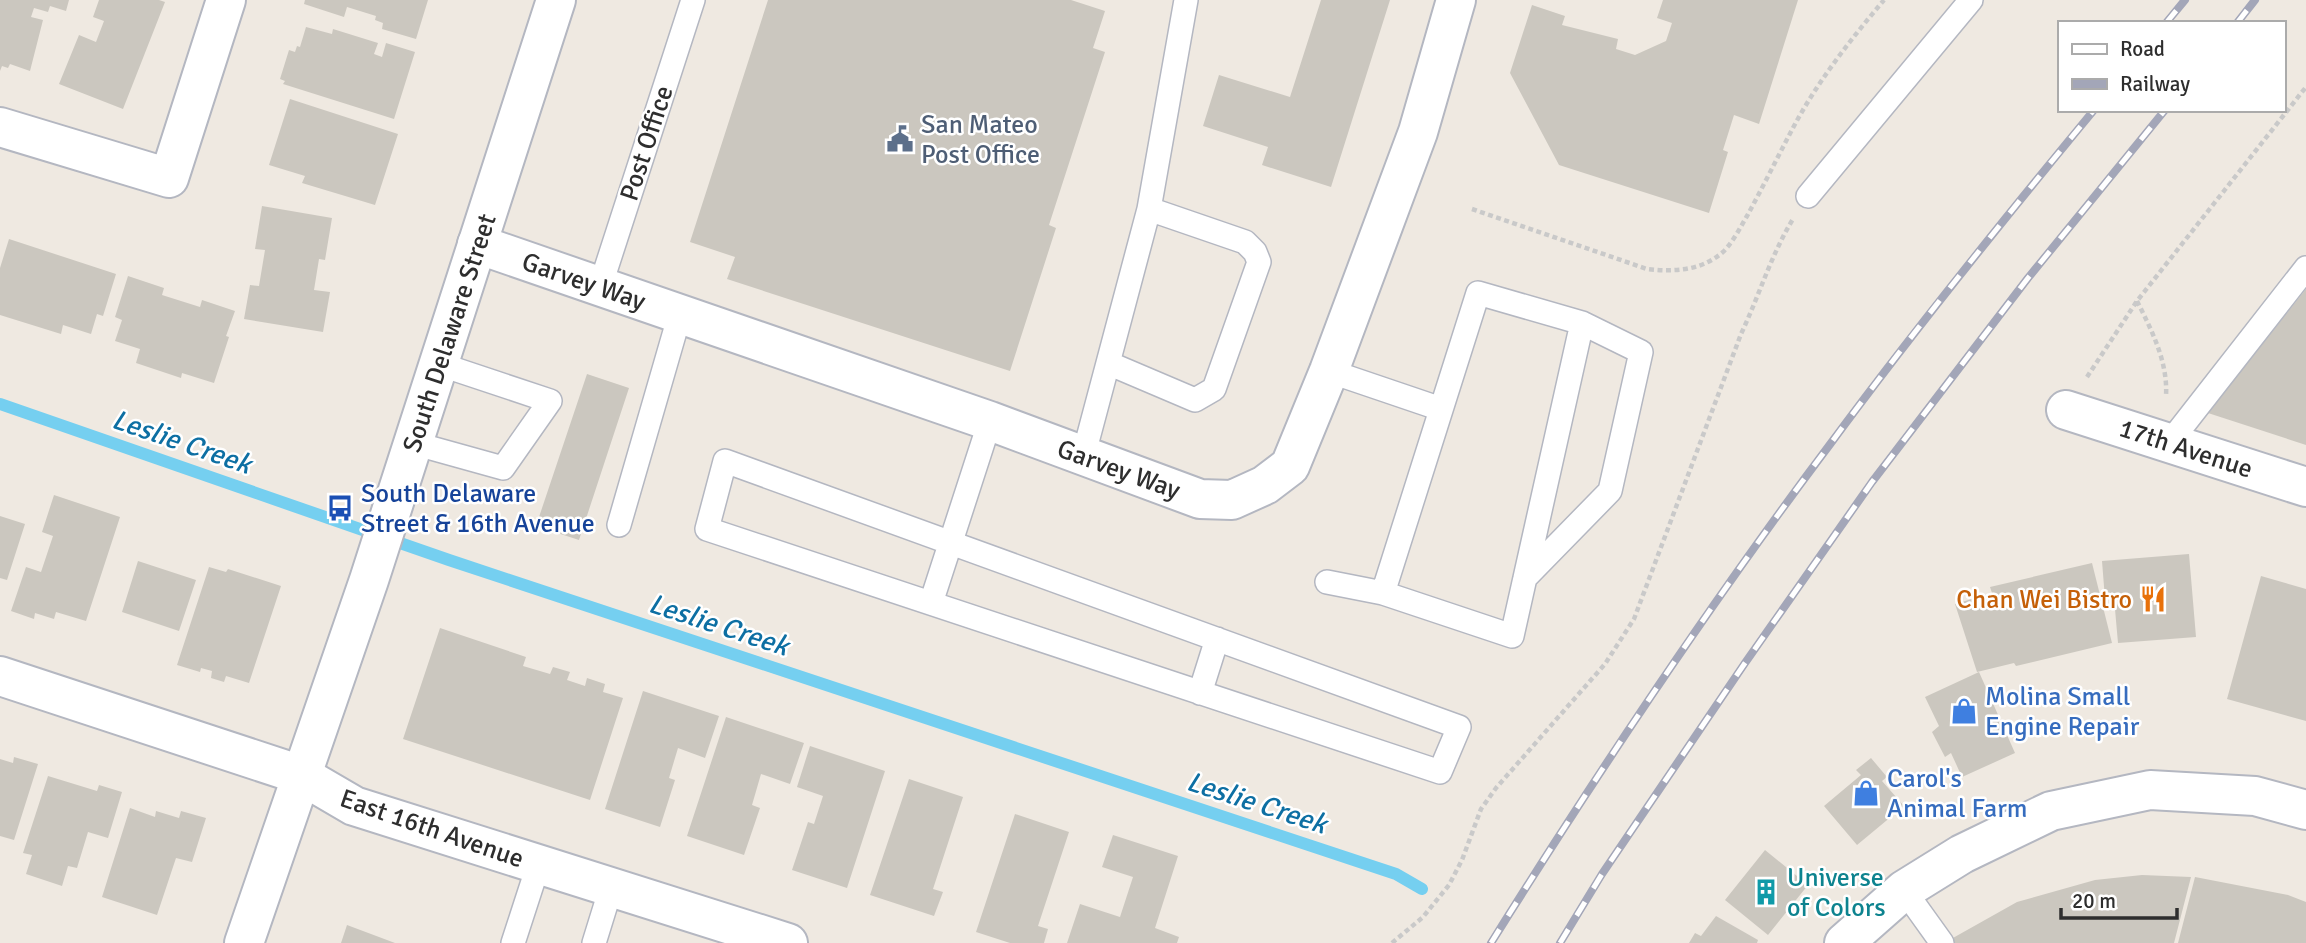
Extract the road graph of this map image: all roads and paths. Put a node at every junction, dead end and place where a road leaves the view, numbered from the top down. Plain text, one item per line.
1 (226, 0) edge
2 (556, 0) edge
3 (693, 0) edge
4 (1186, 0) edge
5 (1456, 0) edge
6 (1884, 0) edge
7 (1971, 0) edge
8 (2306, 87) edge
9 (0, 127) edge
10 (1808, 196) joint
11 (1149, 209) junction
12 (1472, 209) dead end
13 (477, 244) junction
14 (2306, 268) edge
15 (600, 286) junction
16 (2137, 301) junction
17 (680, 314) junction
18 (1582, 323) junction
19 (1108, 363) junction
20 (439, 364) junction
21 (1329, 371) junction
22 (1441, 409) junction
23 (2066, 410) joint
24 (990, 421) junction
25 (2168, 425) junction
26 (413, 443) junction
27 (1083, 457) junction
28 (2306, 487) edge
29 (619, 525) dead end
30 (950, 542) junction
31 (1525, 578) junction
32 (1327, 582) dead end
33 (1383, 593) junction
34 (931, 603) junction
35 (1217, 639) junction
36 (0, 676) edge
37 (1200, 693) junction
38 (301, 775) junction
39 (2306, 810) edge
40 (538, 866) junction
41 (611, 888) junction
42 (1904, 890) junction
43 (779, 942) edge
44 (244, 943) edge
45 (513, 943) edge
46 (594, 943) edge
47 (1392, 943) edge
48 (1844, 943) edge
49 (1942, 943) edge

1 - 9 street
2 - 13 street, South Delaware Street
3 - 15 lane, Post Office
4 - 11 lane
5 - 21 street, Garvey Way
6 - 12 path
7 - 10 lane
8 - 16 path
10 - 47 path
11 - 19 lane
11 - 19 lane
13 - 15 street, Garvey Way
13 - 20 street, South Delaware Street
14 - 25 lane
15 - 17 street, Garvey Way
16 - 23 path
16 - 25 path
17 - 24 street, Garvey Way
17 - 29 lane
18 - 22 lane
18 - 31 lane
18 - 31 lane
19 - 27 lane
20 - 26 street, South Delaware Street
20 - 26 lane
21 - 22 lane
21 - 27 street, Garvey Way
22 - 33 lane
23 - 25 street, 17th Avenue
24 - 27 street, Garvey Way
24 - 30 lane
25 - 28 street, 17th Avenue
26 - 38 street, South Delaware Street
30 - 34 lane
30 - 34 lane
30 - 35 lane
31 - 33 lane
32 - 33 lane
34 - 37 lane
35 - 37 lane
35 - 37 lane
36 - 38 street, East 16th Avenue
38 - 40 street, East 16th Avenue
38 - 44 street, South Delaware Street
39 - 42 street
40 - 41 street, East 16th Avenue
40 - 45 lane
41 - 43 street, East 16th Avenue
41 - 46 lane
42 - 48 street
42 - 49 lane

